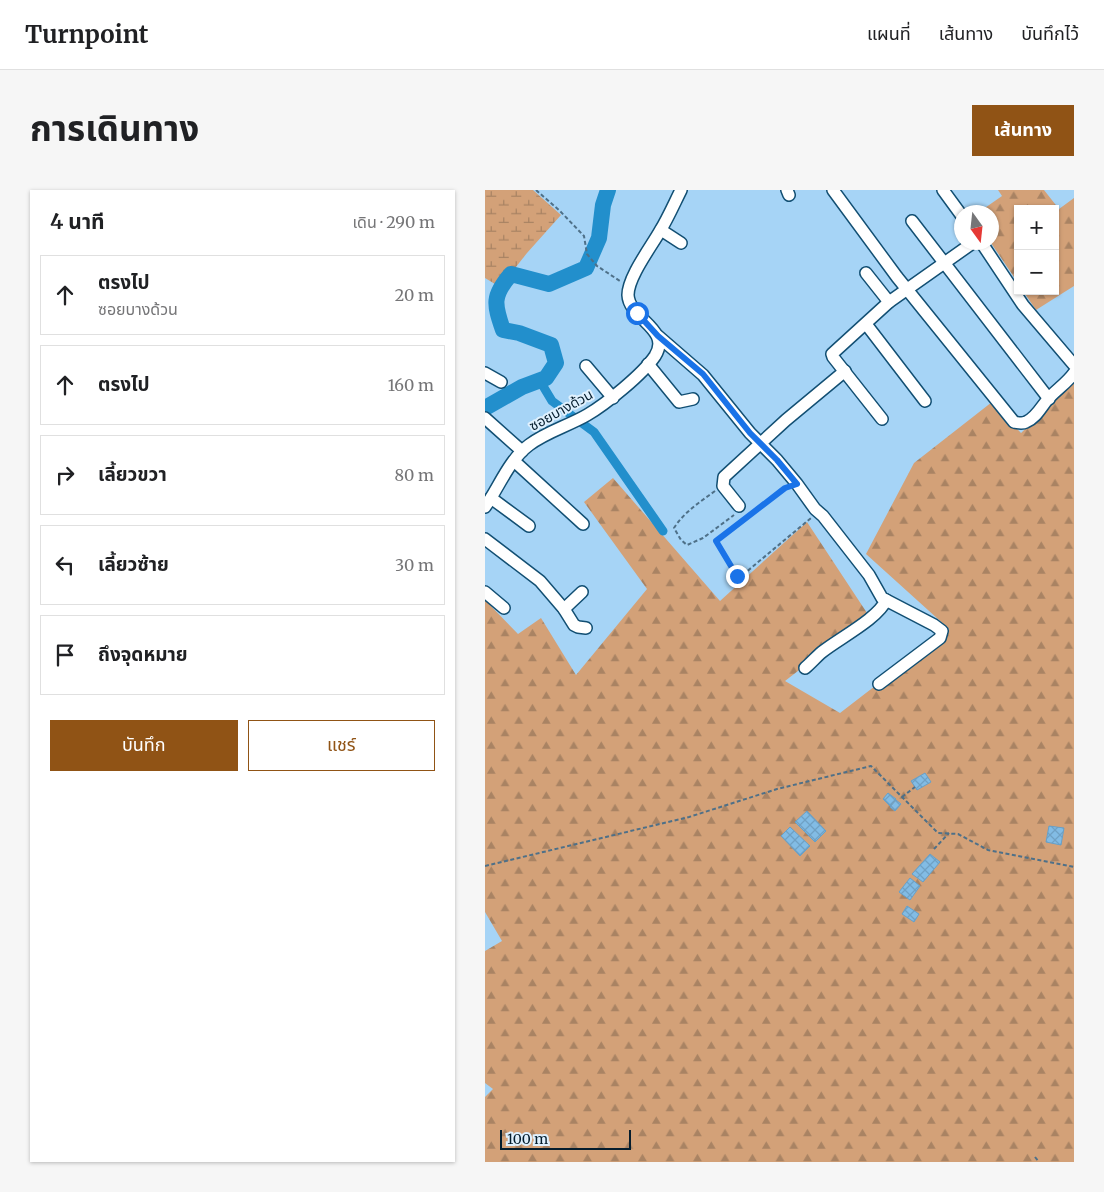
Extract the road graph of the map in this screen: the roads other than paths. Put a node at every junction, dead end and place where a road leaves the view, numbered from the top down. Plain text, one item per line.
1 (681, 190) edge
2 (833, 190) edge
3 (943, 190) edge
4 (954, 206) edge
5 (912, 221) dead end
6 (661, 230) junction
7 (681, 243) dead end
8 (963, 250) edge
9 (986, 250) edge
10 (944, 263) junction
11 (866, 273) dead end
12 (905, 290) junction
13 (892, 300) junction
14 (866, 324) junction
15 (658, 336) junction
16 (648, 364) junction
17 (1074, 365) edge
18 (586, 366) dead end
19 (845, 371) junction
20 (485, 373) edge
21 (1074, 373) edge
22 (501, 382) dead end
23 (613, 398) junction
24 (1049, 398) junction
25 (693, 399) dead end
26 (925, 401) dead end
27 (485, 418) edge
28 (882, 419) dead end
29 (761, 444) junction
30 (522, 451) junction
31 (514, 461) junction
32 (488, 502) edge
33 (739, 506) road end
34 (583, 524) dead end
35 (529, 526) dead end
36 (485, 539) edge
37 (485, 592) edge
38 (582, 592) dead end
39 (886, 600) junction
40 (504, 608) dead end
41 (564, 609) junction
42 (586, 628) dead end
43 (805, 668) dead end
44 (879, 684) dead end

1 - 6 street
2 - 12 street
3 - 4 street
5 - 10 street
6 - 7 street
6 - 15 street
8 - 10 street
9 - 17 street
10 - 12 street
10 - 24 street
11 - 13 street
12 - 13 street
12 - 24 street
13 - 14 street
14 - 19 street
14 - 26 street
15 - 16 street, ซอยบางด้วน
15 - 29 street
16 - 23 street, ซอยบางด้วน
16 - 25 street
18 - 23 street
19 - 28 street
19 - 29 street
20 - 22 street
21 - 24 street
23 - 30 street, ซอยบางด้วน
27 - 30 street
29 - 33 street
29 - 39 street
30 - 31 street, ซอยบางด้วน
31 - 32 street, ซอยบางด้วน
31 - 34 street
32 - 35 street
36 - 41 street
37 - 40 street
38 - 41 street
39 - 43 street
39 - 44 street
41 - 42 street

